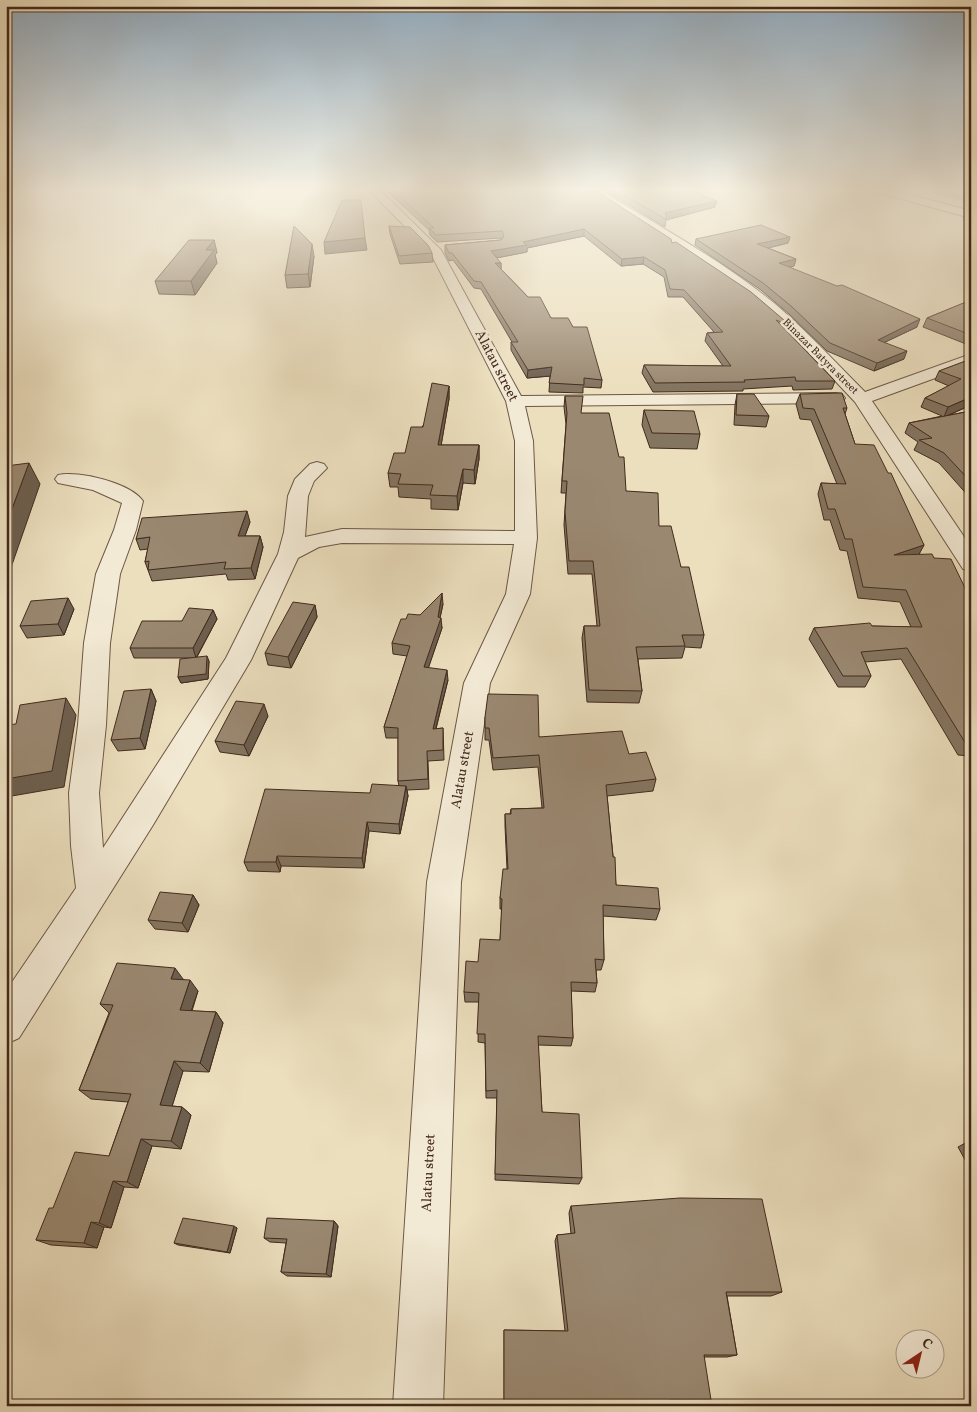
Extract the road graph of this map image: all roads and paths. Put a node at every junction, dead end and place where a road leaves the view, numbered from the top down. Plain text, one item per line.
1 (447, 255) edge
2 (698, 255) edge
3 (968, 362) edge
4 (861, 398) junction
5 (515, 400) junction
6 (317, 468) dead end
7 (65, 479) dead end
8 (526, 538) junction
9 (289, 554) junction
10 (971, 564) edge
11 (93, 891) junction
12 (6, 1025) edge
13 (418, 1406) edge

1 - 5 street, Alatau street
2 - 4 street, Binazar Batyra street
3 - 4 street
4 - 5 street
4 - 10 street, Binazar Batyra street
5 - 8 street, Alatau street
6 - 9 street
7 - 11 street
8 - 9 street
8 - 13 street, Alatau street
9 - 11 street
11 - 12 street

